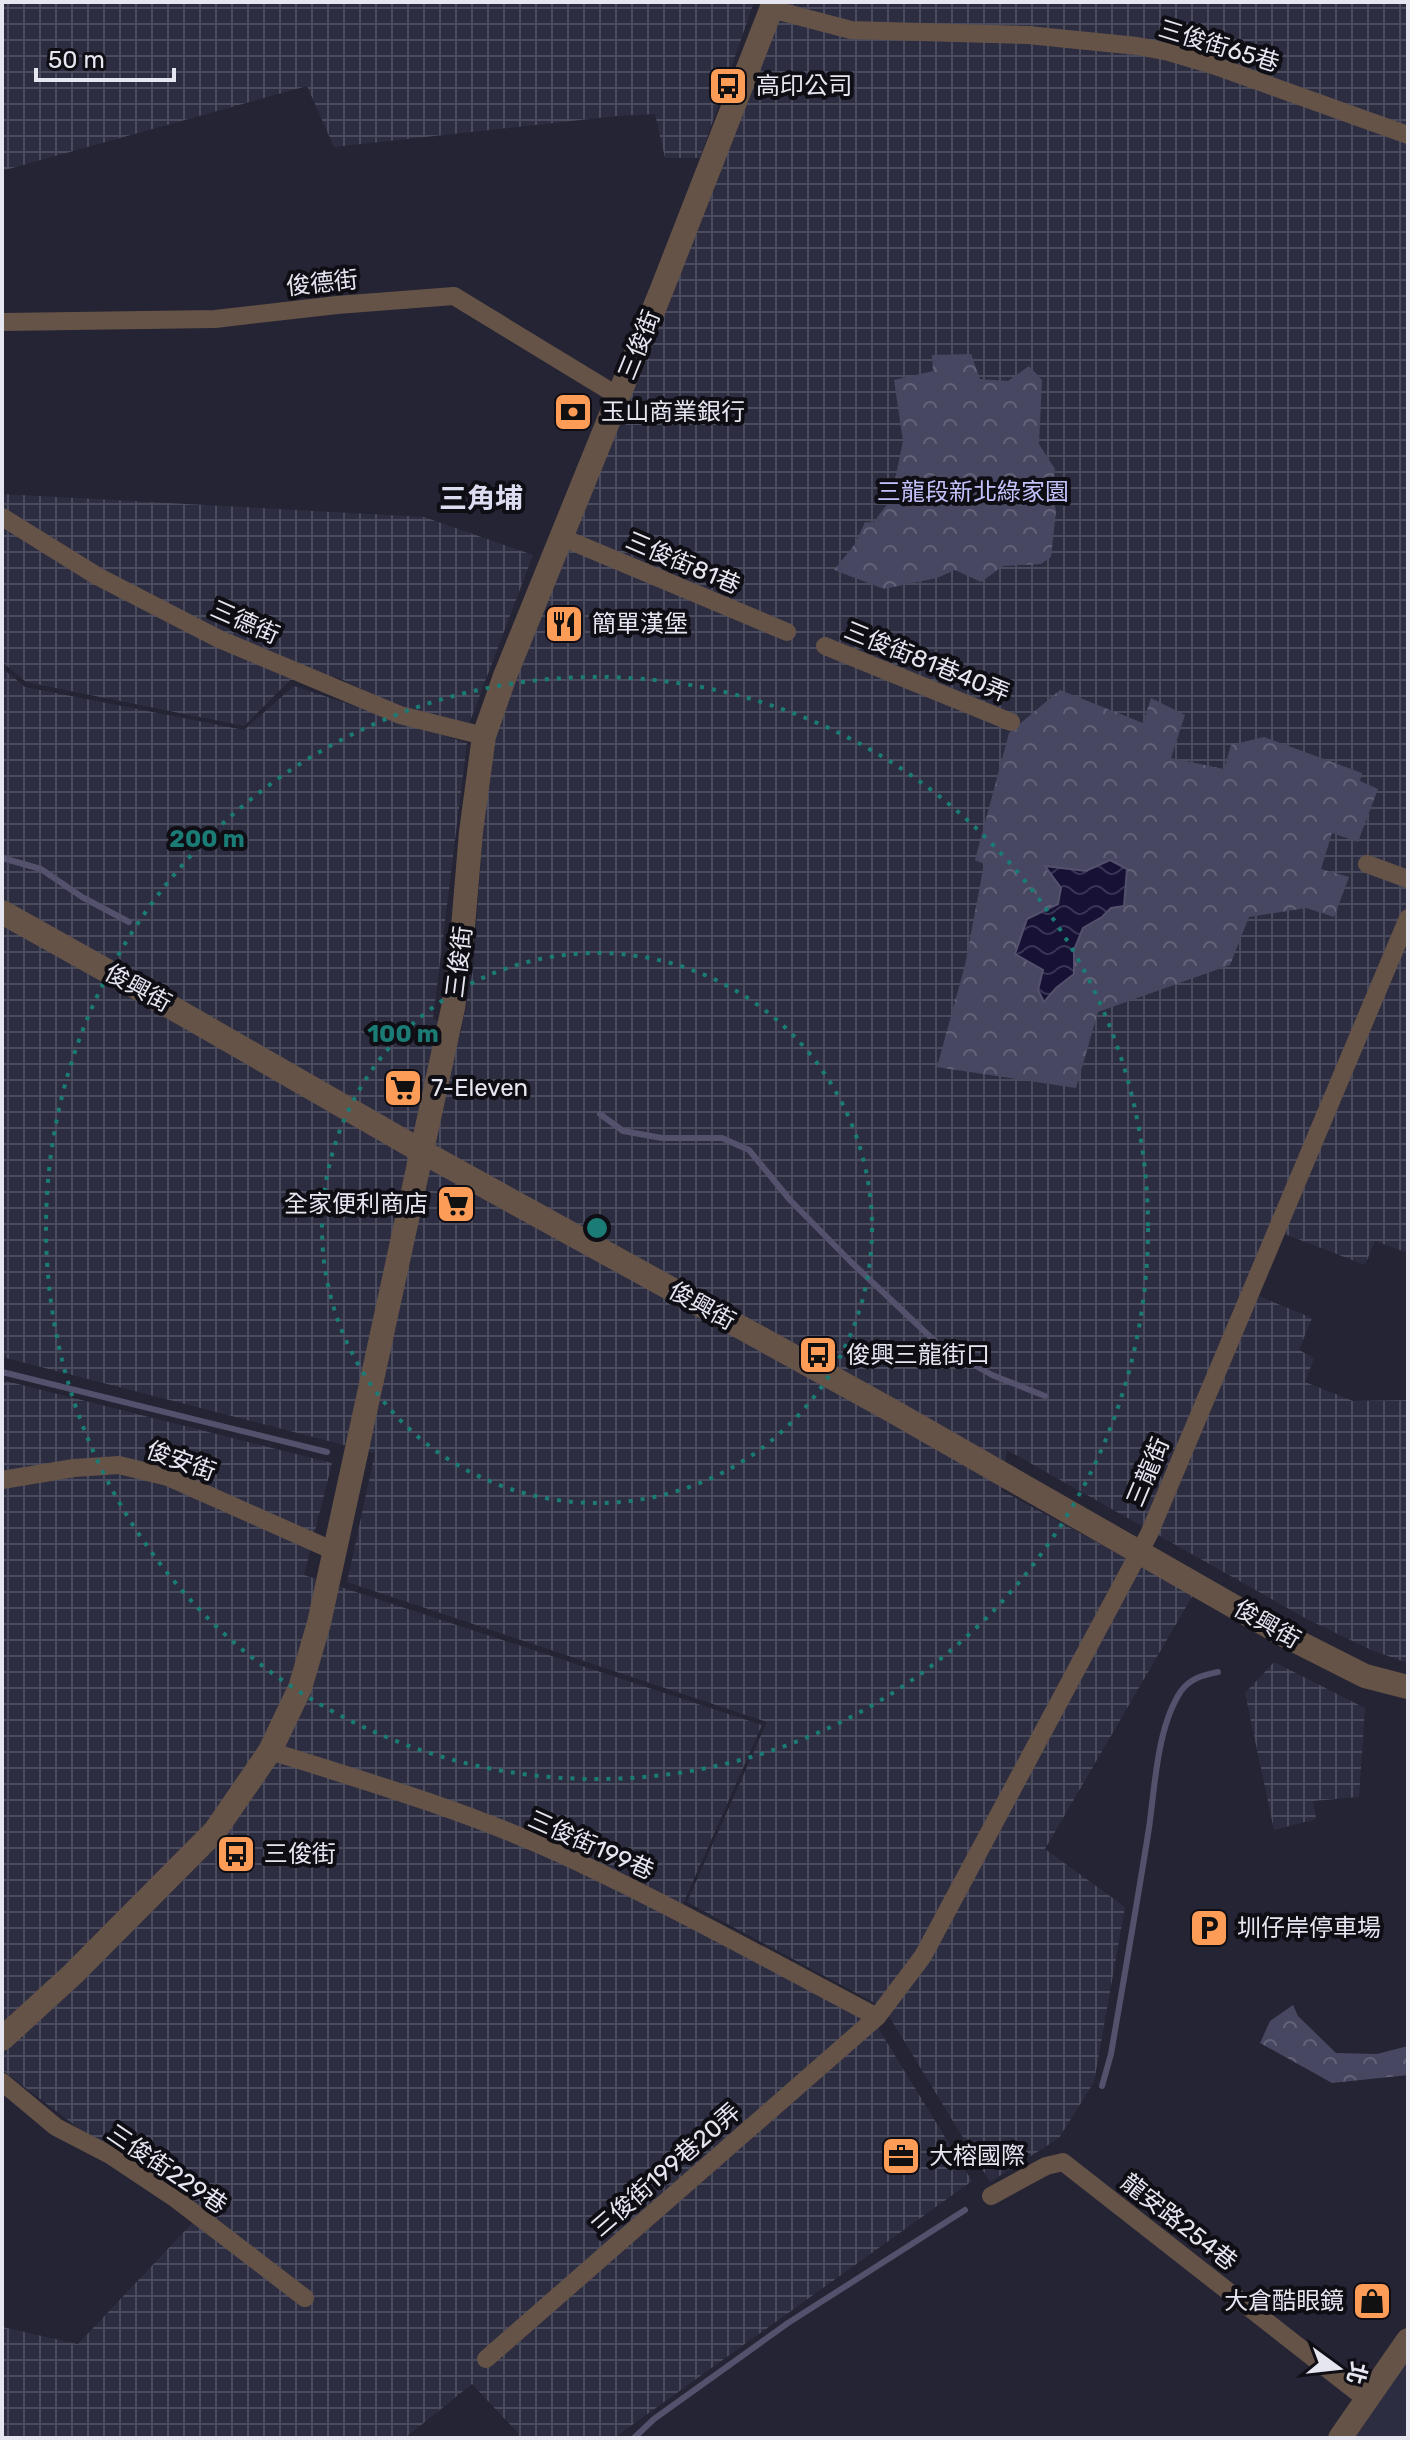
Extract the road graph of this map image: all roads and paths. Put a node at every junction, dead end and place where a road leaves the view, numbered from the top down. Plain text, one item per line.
1 (772, 6) edge
2 (1408, 135) edge
3 (2, 322) edge
4 (618, 396) junction
5 (2, 517) edge
6 (561, 537) junction
7 (787, 632) dead end
8 (825, 646) dead end
9 (1011, 722) dead end
10 (484, 736) junction
11 (1367, 864) dead end
12 (1408, 879) edge
13 (2, 912) edge
14 (1408, 918) edge
15 (421, 1151) junction
16 (2, 1480) edge
17 (334, 1551) junction
18 (1140, 1551) junction
19 (1408, 1687) edge
20 (270, 1751) junction
21 (877, 2017) junction
22 (2, 2039) edge
23 (2, 2082) edge
24 (991, 2196) dead end
25 (305, 2298) dead end
26 (1408, 2340) edge
27 (486, 2359) dead end
28 (1367, 2400) junction
29 (1349, 2434) edge

1 - 2 street, 三俊街65巷
1 - 4 street, 三俊街
3 - 4 street, 俊德街
4 - 6 street, 三俊街
5 - 10 street, 三德街
6 - 7 street, 三俊街81巷
6 - 10 street, 三俊街
8 - 9 street, 三俊街81巷40弄
10 - 15 street, 三俊街
11 - 12 street
13 - 15 street, 俊興街
14 - 18 street, 三龍街
15 - 17 street, 三俊街
15 - 18 street, 俊興街
16 - 17 street, 俊安街
17 - 20 street, 三俊街
18 - 19 street, 俊興街
18 - 21 street, 三龍街
20 - 21 street, 三俊街199巷
20 - 22 street, 三俊街
21 - 27 street, 三俊街199巷20弄
23 - 25 street, 三俊街229巷
24 - 28 street, 龍安路254巷
26 - 28 street
28 - 29 street

